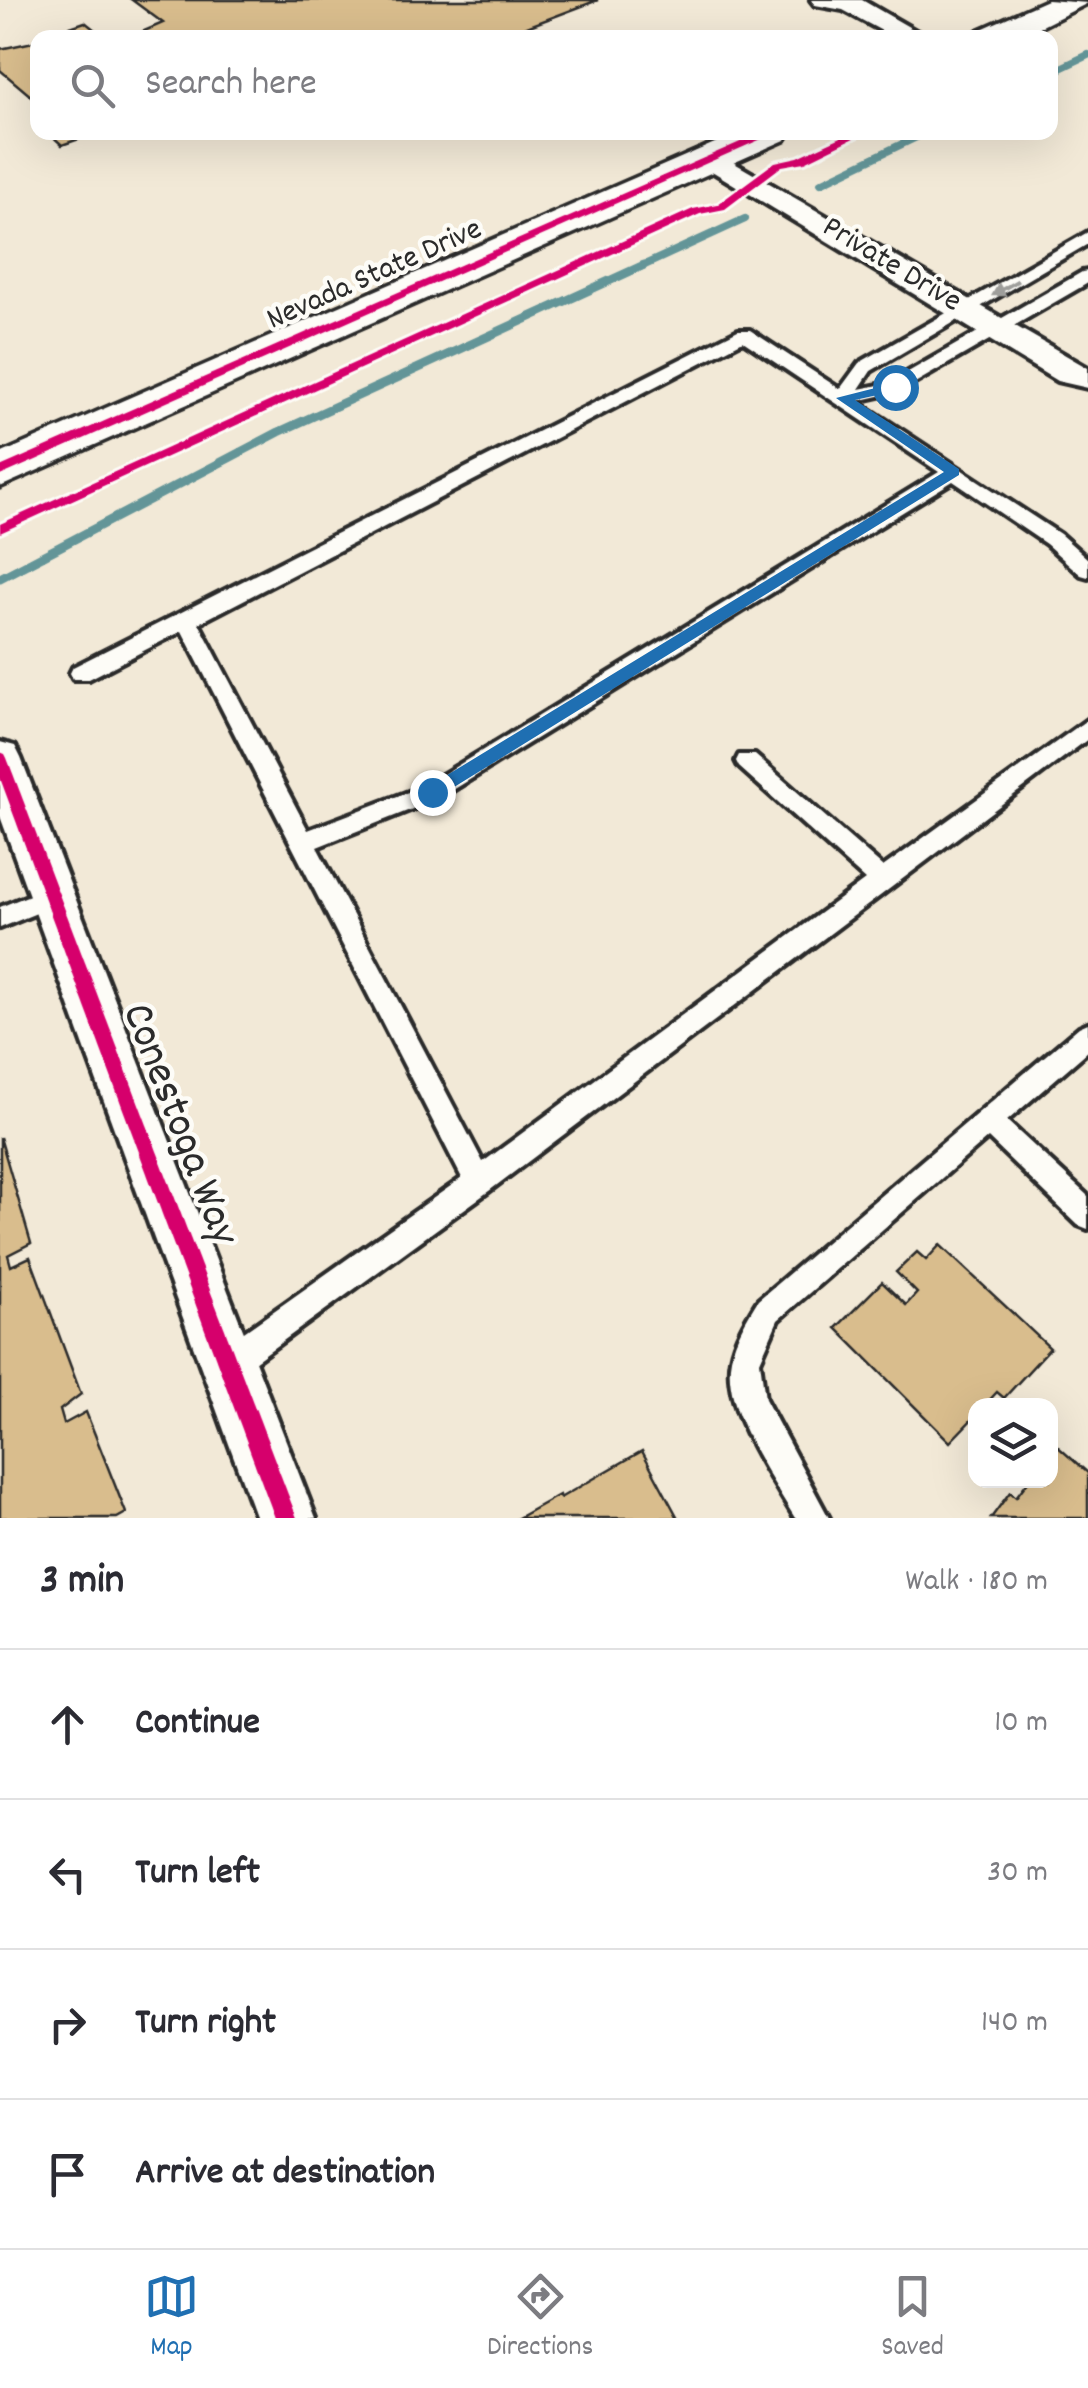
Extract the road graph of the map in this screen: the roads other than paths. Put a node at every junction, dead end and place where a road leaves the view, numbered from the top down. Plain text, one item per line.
1 (1074, 0) edge
2 (828, 1) edge
3 (867, 30) edge
4 (900, 30) edge
5 (1006, 30) edge
6 (754, 140) edge
7 (712, 159) junction
8 (1088, 237) edge
9 (1088, 276) edge
10 (964, 311) junction
11 (996, 330) junction
12 (883, 357) junction
13 (914, 377) junction
14 (1082, 384) edge
15 (843, 398) junction
16 (0, 472) edge
17 (954, 472) junction
18 (1088, 570) edge
19 (187, 620) junction
20 (81, 673) dead end
21 (1088, 727) edge
22 (0, 758) edge
23 (747, 761) dead end
24 (304, 842) junction
25 (881, 880) junction
26 (52, 896) junction
27 (0, 918) edge
28 (1088, 1035) edge
29 (988, 1121) junction
30 (479, 1182) junction
31 (1088, 1215) edge
32 (228, 1362) junction
33 (286, 1518) edge
34 (814, 1518) edge

1 - 5 street
2 - 3 street
2 - 4 street
6 - 7 street, Nevada State Drive
7 - 10 street, Private Drive
7 - 16 street, Nevada State Drive
8 -> 10 lane
9 - 11 lane
10 - 11 street, Private Drive
10 - 12 lane
11 - 13 lane
11 - 14 street, Private Drive
12 - 13 lane
12 - 15 lane
13 - 15 lane
15 - 17 lane
15 - 19 lane
17 - 18 lane
17 - 24 lane
19 - 20 lane
19 - 24 lane
21 - 25 lane
22 - 26 street, Conestoga Way
23 - 25 lane
24 - 30 lane
25 - 30 lane
26 - 27 lane
26 - 32 street, Conestoga Way
28 - 29 lane
29 - 31 lane
29 - 34 lane
30 - 32 lane
32 - 33 street, Conestoga Way

